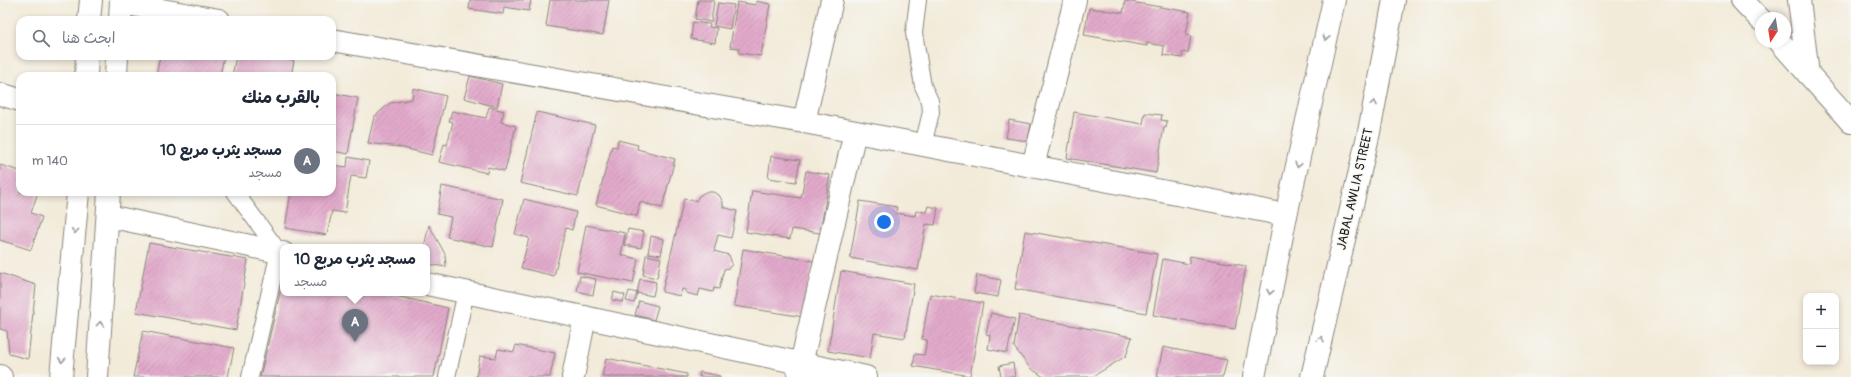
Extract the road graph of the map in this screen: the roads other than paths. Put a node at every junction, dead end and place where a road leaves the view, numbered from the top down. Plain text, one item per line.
1 (91, 0) edge
2 (832, 0) edge
3 (918, 0) edge
4 (1075, 0) edge
5 (1334, 0) edge
6 (1394, 0) edge
7 (1742, 0) edge
8 (1799, 0) edge
9 (121, 8) edge
10 (1755, 14) edge
11 (90, 16) edge
12 (186, 16) edge
13 (336, 41) edge
14 (1785, 48) edge
15 (87, 60) edge
16 (117, 60) edge
17 (86, 72) edge
18 (116, 72) edge
19 (1808, 74) junction
20 (0, 94) edge
21 (16, 99) edge
22 (1849, 117) edge
23 (804, 122) junction
24 (855, 132) junction
25 (923, 145) junction
26 (1033, 166) junction
27 (78, 196) edge
28 (109, 196) edge
29 (238, 196) edge
30 (1286, 215) junction
31 (108, 216) junction
32 (280, 252) edge
33 (280, 253) edge
34 (280, 257) edge
35 (430, 285) edge
36 (466, 292) junction
37 (585, 318) junction
38 (800, 370) edge
39 (61, 377) edge
40 (97, 377) edge
41 (250, 377) edge
42 (447, 377) edge
43 (573, 377) edge
44 (866, 377) edge
45 (1254, 377) edge
46 (1312, 377) edge

1 - 11 street
2 - 23 street
3 - 25 lane
4 - 26 street
5 -> 30 street
46 -> 6 street, JABAL AWLIA STREET
7 - 10 street
8 - 19 street
9 - 12 street
13 - 23 street
14 - 19 street
15 - 17 street
16 - 18 street
19 - 22 street
20 - 21 street
23 - 24 street
24 - 25 street
24 - 38 street
25 - 26 street
26 - 30 street
27 -> 39 street
28 - 31 street
29 - 32 lane
30 -> 45 street
31 - 33 street
40 -> 31 street
34 - 41 lane
35 - 36 street
36 - 37 street
36 - 42 lane
37 - 38 street
37 - 43 street
38 - 44 street

